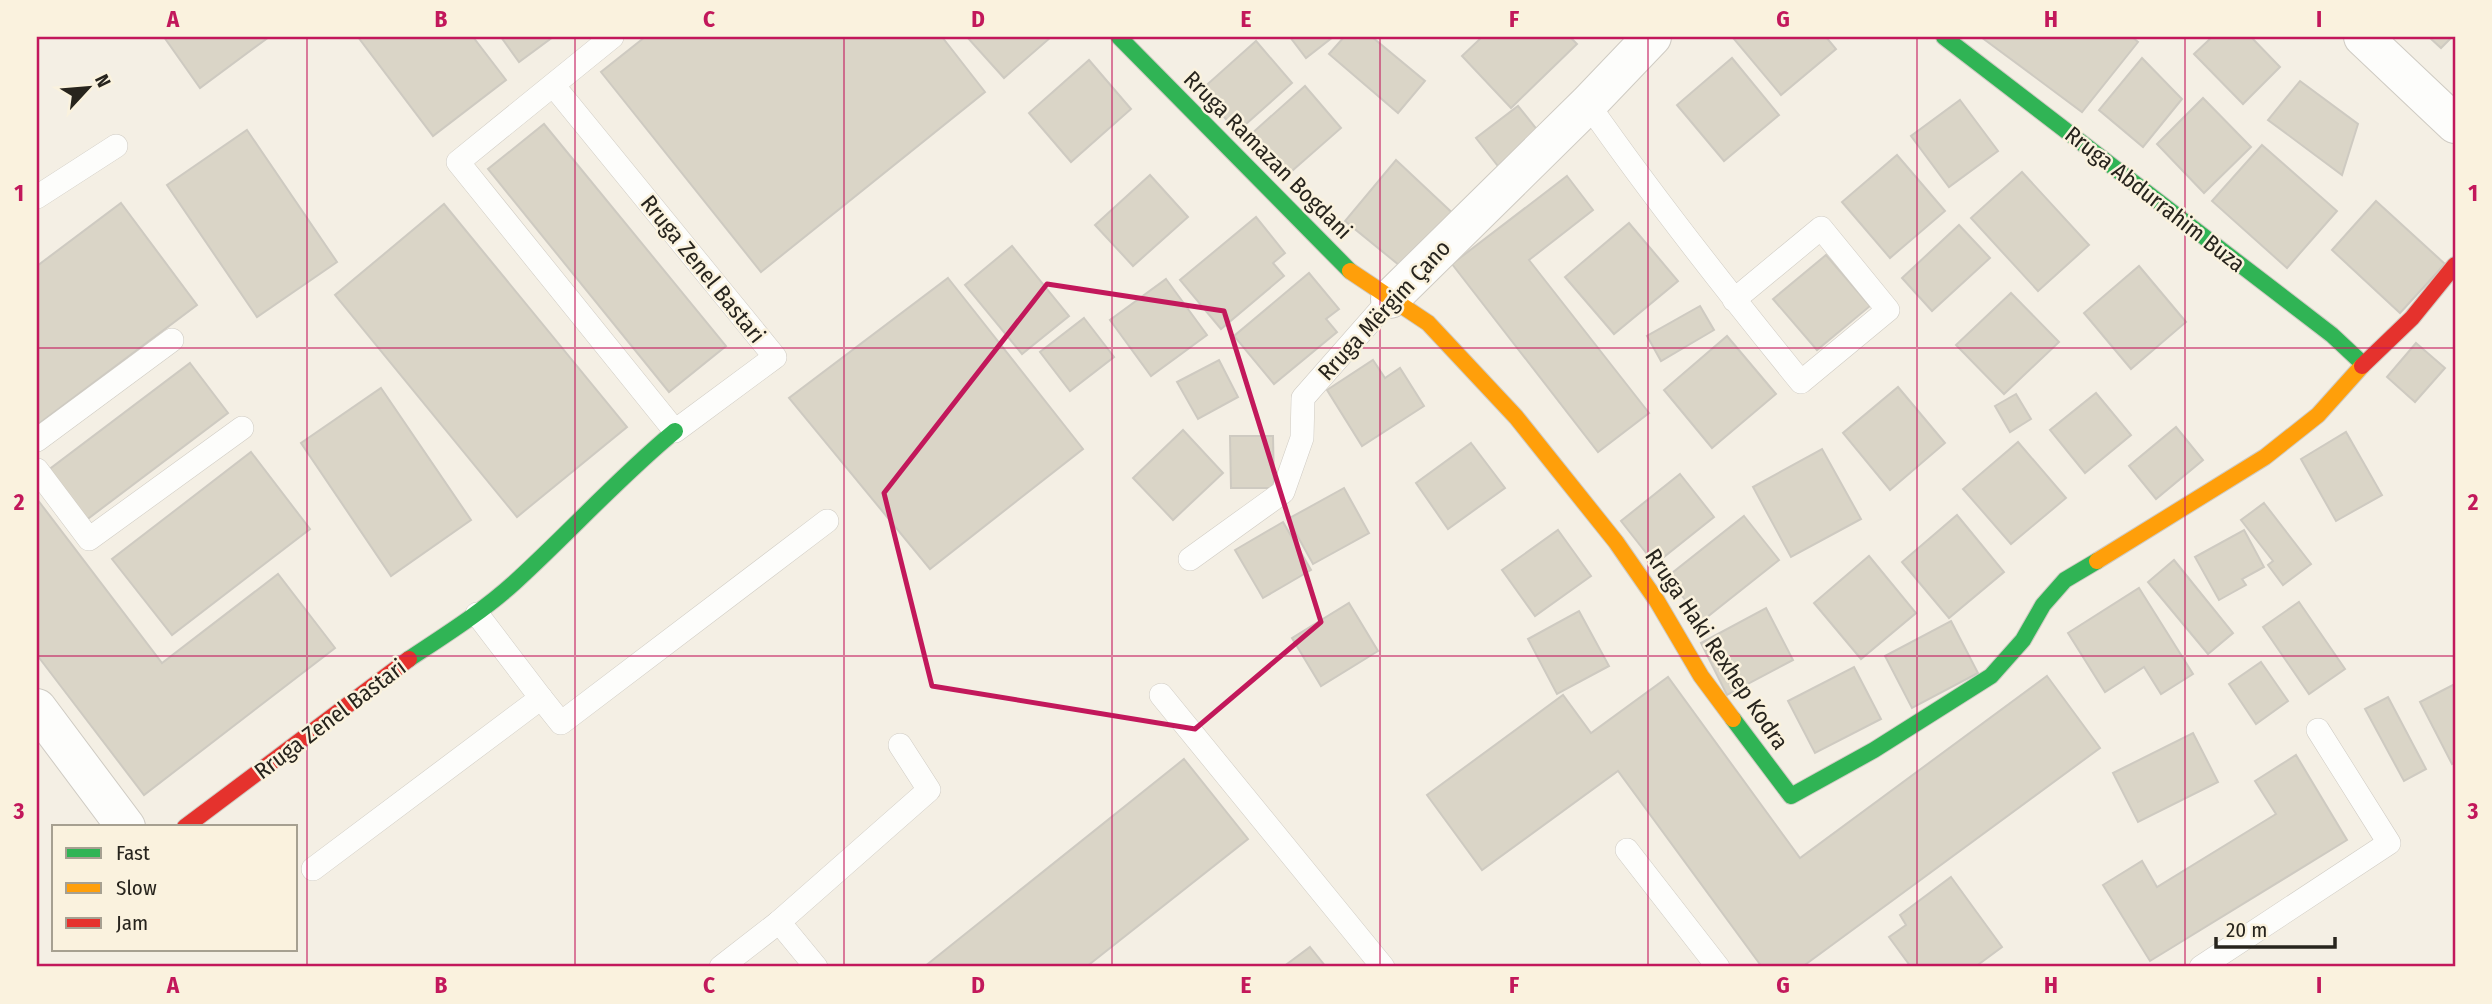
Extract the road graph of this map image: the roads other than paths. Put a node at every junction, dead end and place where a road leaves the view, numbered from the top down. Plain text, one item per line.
1 (612, 37) edge
2 (1652, 37) edge
3 (1944, 37) edge
4 (2363, 37) edge
5 (1124, 39) edge
6 (553, 85) junction
7 (1588, 104) junction
8 (2455, 124) edge
9 (116, 146) dead end
10 (37, 197) edge
11 (2455, 265) edge
12 (1390, 299) junction
13 (1734, 300) junction
14 (172, 340) dead end
15 (2363, 364) junction
16 (242, 428) dead end
17 (675, 432) junction
18 (37, 440) edge
19 (37, 470) edge
20 (827, 521) dead end
21 (1190, 559) dead end
22 (477, 614) junction
23 (1161, 695) dead end
24 (541, 698) junction
25 (37, 708) edge
26 (2318, 730) dead end
27 (900, 746) dead end
28 (125, 825) edge
29 (188, 825) edge
30 (1627, 850) dead end
31 (313, 869) dead end
32 (779, 922) junction
33 (721, 967) edge
34 (816, 967) edge
35 (1383, 967) edge
36 (1718, 967) edge
37 (2201, 967) edge

1 - 6 lane
2 - 7 street, Rruga Mërgim Çano
3 - 15 street, Rruga Abdurrahim Buza
4 - 8 street
5 - 12 street, Rruga Ramazan Bogdani
6 - 17 lane
6 - 17 lane, Rruga Zenel Bastari
7 - 12 street, Rruga Mërgim Çano
7 - 13 lane
9 - 10 lane
11 - 15 street, Rruga Haki Rexhep Kodra
12 - 15 street, Rruga Haki Rexhep Kodra
12 - 21 lane, Rruga Mërgim Çano
13 - 13 lane
14 - 18 lane
16 - 19 lane
17 - 22 street, Rruga Zenel Bastari
20 - 24 lane
22 - 24 lane
22 - 29 street, Rruga Zenel Bastari
23 - 35 lane
24 - 31 lane
25 - 28 street
26 - 37 lane
27 - 32 lane
30 - 36 lane
32 - 33 lane
32 - 34 lane

